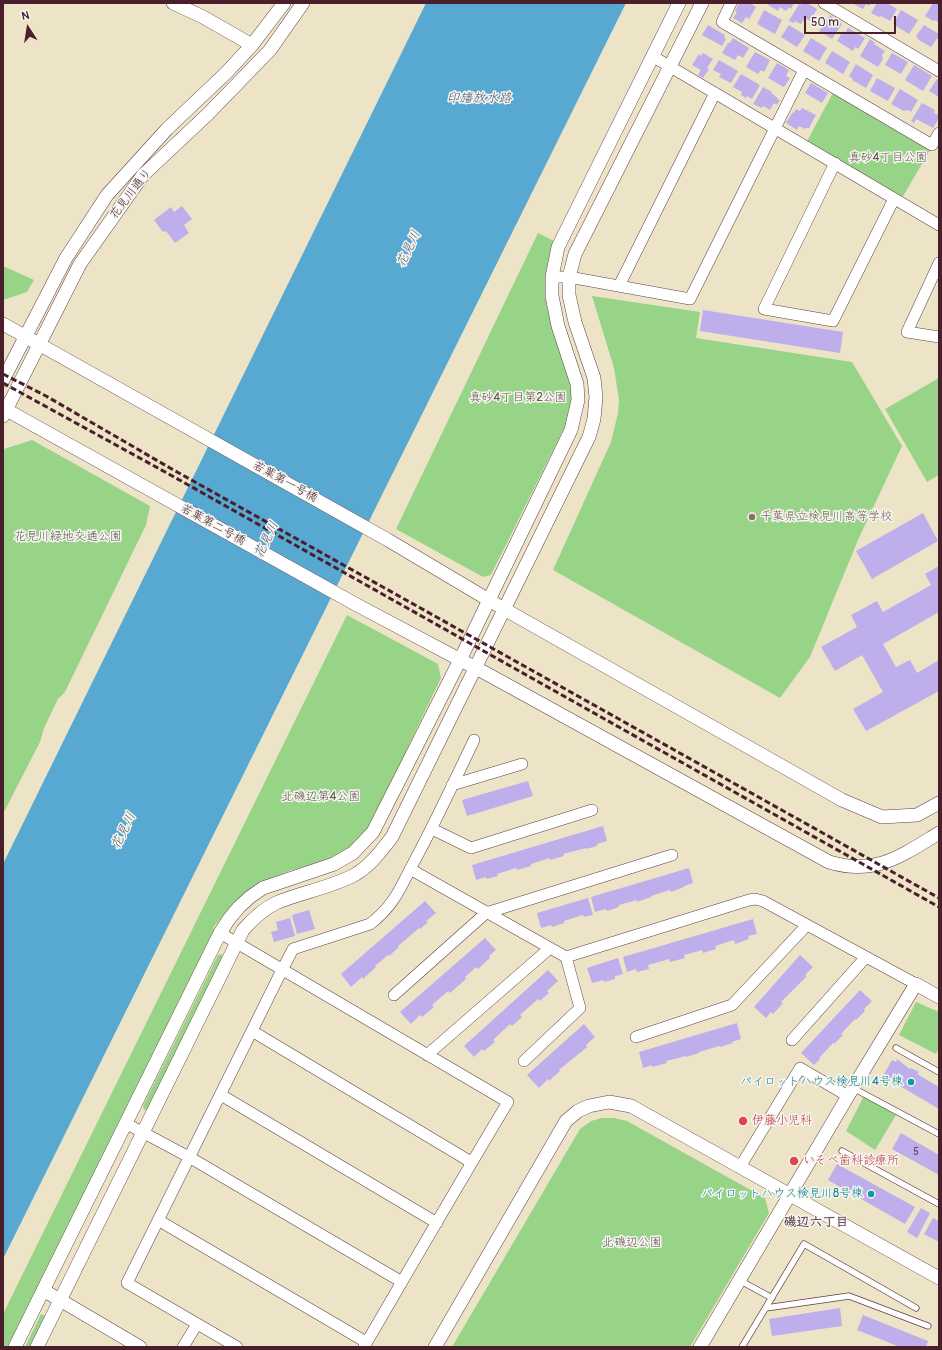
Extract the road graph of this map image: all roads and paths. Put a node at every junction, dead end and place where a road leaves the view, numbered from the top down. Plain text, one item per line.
1 (173, 3) edge
2 (182, 3) edge
3 (284, 3) edge
4 (303, 3) edge
5 (679, 3) edge
6 (702, 3) edge
7 (731, 3) edge
8 (824, 3) edge
9 (203, 17) junction
10 (252, 45) junction
11 (652, 56) junction
12 (669, 66) junction
13 (804, 70) junction
14 (939, 71) edge
15 (715, 93) junction
16 (775, 128) junction
17 (939, 133) edge
18 (836, 163) junction
19 (894, 199) junction
20 (939, 225) edge
21 (939, 263) edge
22 (552, 277) junction
23 (569, 277) junction
24 (619, 286) junction
25 (3, 324) edge
26 (25, 336) junction
27 (939, 337) edge
28 (40, 344) junction
29 (3, 380) edge
30 (4, 412) edge
31 (489, 600) junction
32 (504, 609) junction
33 (460, 660) junction
34 (476, 668) junction
35 (474, 740) dead end
36 (522, 764) dead end
37 (452, 785) junction
38 (939, 803) edge
39 (592, 810) dead end
40 (432, 829) junction
41 (939, 833) edge
42 (672, 855) dead end
43 (410, 870) junction
44 (486, 912) junction
45 (807, 925) junction
46 (220, 933) junction
47 (236, 943) junction
48 (550, 948) junction
49 (566, 957) junction
50 (866, 957) junction
51 (282, 970) junction
52 (916, 984) junction
53 (394, 995) dead end
54 (939, 997) edge
55 (252, 1031) junction
56 (636, 1037) dead end
57 (792, 1040) dead end
58 (896, 1048) dead end
59 (427, 1055) junction
60 (524, 1061) dead end
61 (939, 1072) edge
62 (850, 1092) junction
63 (220, 1095) junction
64 (127, 1124) junction
65 (144, 1132) junction
66 (939, 1134) edge
67 (842, 1151) dead end
68 (189, 1157) junction
69 (471, 1162) junction
70 (740, 1167) junction
71 (789, 1195) junction
72 (939, 1204) edge
73 (158, 1220) junction
74 (437, 1223) junction
75 (939, 1278) edge
76 (740, 1280) junction
77 (402, 1282) junction
78 (43, 1290) junction
79 (772, 1298) junction
80 (61, 1300) junction
81 (766, 1308) junction
82 (916, 1308) dead end
83 (198, 1324) junction
84 (928, 1326) dead end
85 (365, 1345) edge
86 (15, 1347) edge
87 (37, 1347) edge
88 (140, 1347) edge
89 (183, 1347) edge
90 (236, 1347) edge
91 (435, 1347) edge
92 (700, 1347) edge
93 (742, 1347) edge

1 - 9 street
2 - 9 street
3 - 10 street, 花見川通り
4 - 28 street, 花見川通り
5 - 11 street
6 - 12 street
7 - 13 street
8 - 14 street
9 - 10 street
10 - 26 street, 花見川通り
11 - 12 street
11 - 22 street
12 - 15 street
12 - 23 street
13 - 16 street
13 - 17 street
15 - 16 street
15 - 24 street
16 - 18 street
16 - 24 street
18 - 19 street
18 - 19 street
19 - 20 street
21 - 27 street
22 - 23 street
22 - 31 street
23 - 24 street
23 - 32 street
25 - 26 street, 若葉第一号橋
26 - 28 street, 若葉第一号橋
26 - 29 street, 花見川通り
28 - 30 street, 花見川通り
28 - 31 street, 若葉第一号橋
30 - 33 street, 若葉第二号橋
31 - 32 street, 若葉第一号橋
31 - 33 street
32 - 34 street
32 - 38 street, 若葉第一号橋
33 - 34 street, 若葉第二号橋
33 - 46 street
34 - 41 street, 若葉第二号橋
34 - 47 street
35 - 37 street
36 - 37 street
37 - 40 street
39 - 40 street
40 - 43 street
42 - 44 street
43 - 44 street
43 - 51 street
44 - 48 street
44 - 53 street
45 - 49 street
45 - 50 street
45 - 56 street
46 - 47 street
46 - 64 street
47 - 51 street
47 - 65 street
48 - 49 street
48 - 59 street
49 - 60 street
50 - 52 street
50 - 57 street
51 - 55 street
51 - 59 street
52 - 54 street
52 - 62 street
55 - 63 street
55 - 69 street
58 - 61 lane
59 - 69 street
62 - 66 lane
62 - 70 street
62 - 71 street
63 - 68 street
63 - 74 street
64 - 65 street
64 - 78 street
65 - 68 street
65 - 80 street
67 - 72 lane
68 - 73 street
68 - 77 street
69 - 74 street
70 - 71 street
70 - 91 street
71 - 75 street
71 - 76 street
73 - 83 street
73 - 85 street
74 - 77 street
76 - 79 lane
76 - 92 street
77 - 85 street
78 - 80 street
78 - 86 street
79 - 81 lane
79 - 82 lane
80 - 87 street
80 - 88 street
81 - 84 lane
81 - 93 lane
83 - 89 street
83 - 90 street

